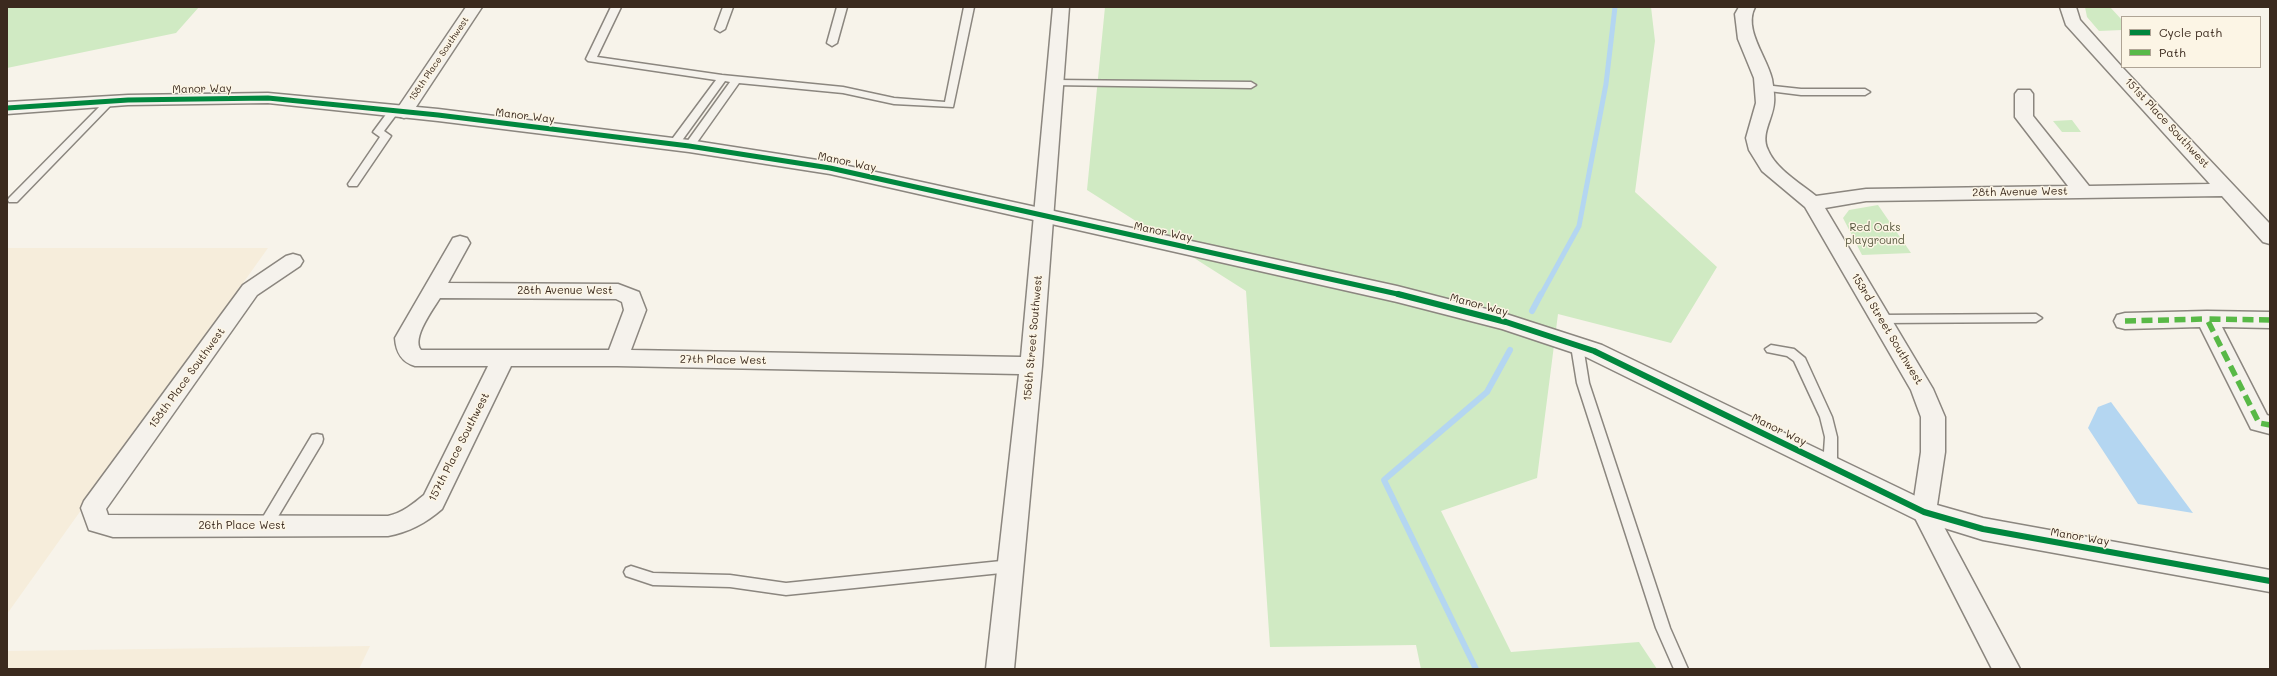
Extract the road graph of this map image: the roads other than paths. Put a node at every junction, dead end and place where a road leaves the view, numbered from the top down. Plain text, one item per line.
1 (474, 7) edge
2 (616, 7) edge
3 (728, 7) edge
4 (842, 7) edge
5 (969, 7) edge
6 (1061, 7) edge
7 (1747, 7) edge
8 (2068, 7) edge
9 (720, 29) dead end
10 (832, 43) dead end
11 (722, 78) junction
12 (737, 79) junction
13 (1055, 83) junction
14 (1251, 85) dead end
15 (1764, 88) junction
16 (1865, 92) dead end
17 (2024, 94) dead end
18 (109, 102) junction
19 (7, 108) edge
20 (399, 111) junction
21 (682, 145) junction
22 (353, 184) dead end
23 (2228, 190) junction
24 (2083, 191) junction
25 (13, 200) dead end
26 (1812, 203) junction
27 (1044, 216) junction
28 (2270, 237) edge
29 (460, 243) dead end
30 (293, 260) dead end
31 (433, 290) junction
32 (2036, 318) dead end
33 (1881, 319) junction
34 (2207, 319) junction
35 (2270, 320) edge
36 (2125, 321) dead end
37 (1577, 346) junction
38 (1770, 349) dead end
39 (617, 358) junction
40 (503, 359) junction
41 (1031, 366) junction
42 (2270, 425) edge
43 (317, 439) dead end
44 (1830, 467) junction
45 (93, 508) joint
46 (1924, 512) junction
47 (402, 524) joint
48 (265, 526) junction
49 (1011, 566) junction
50 (632, 572) dead end
51 (2270, 581) edge
52 (1000, 669) edge
53 (1681, 669) edge
54 (2006, 669) edge

1 - 20 street, 158th Place Southwest
2 - 11 lane
3 - 9 lane
4 - 10 lane
5 - 12 lane
6 - 13 street, 156th Street Southwest
7 - 15 street, 153rd Street Southwest
8 - 23 street, 151st Place Southwest
11 - 12 lane
11 - 21 lane
12 - 21 lane
13 - 14 lane
13 - 27 street, 156th Street Southwest
15 - 16 lane
15 - 26 street, 153rd Street Southwest
17 - 24 street
18 - 19 street, Manor Way
18 - 20 street, Manor Way
18 - 25 lane
20 - 21 street, Manor Way
20 - 22 lane
21 - 27 street, Manor Way
23 - 24 street, 28th Avenue West
23 - 28 street, 151st Place Southwest
24 - 26 street, 28th Avenue West
26 - 33 street, 153rd Street Southwest
27 - 37 street, Manor Way
27 - 41 street, 156th Street Southwest
29 - 31 street
30 - 45 street, 158th Place Southwest
31 - 39 street, 28th Avenue West
31 - 40 street, 27th Place West
32 - 33 lane
33 - 46 street, 153rd Street Southwest
34 - 35 street
34 - 36 street
34 - 42 street
37 - 44 street, Manor Way
37 - 53 lane
38 - 44 lane
39 - 40 street, 27th Place West
39 - 41 street, 27th Place West
40 - 47 street, 157th Place Southwest
41 - 49 street, 156th Street Southwest
43 - 48 lane
44 - 46 street, Manor Way
45 - 48 street, 26th Place West
46 - 51 street, Manor Way
46 - 54 street
47 - 48 street, 26th Place West
49 - 50 lane
49 - 52 street, 156th Street Southwest

